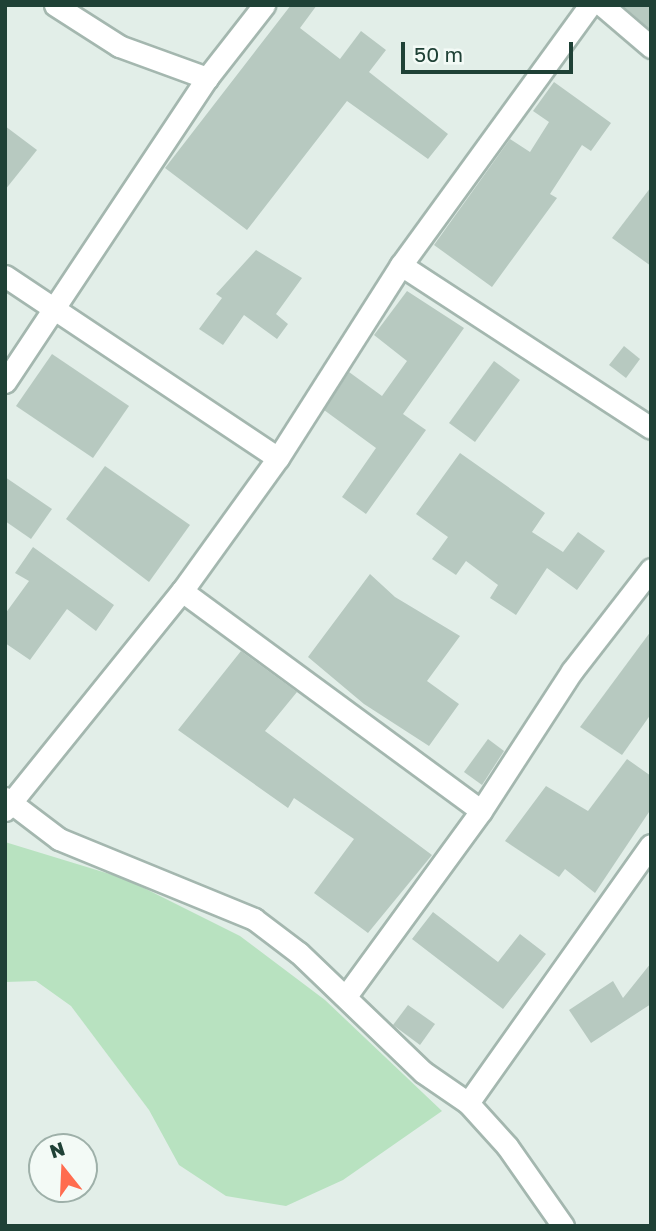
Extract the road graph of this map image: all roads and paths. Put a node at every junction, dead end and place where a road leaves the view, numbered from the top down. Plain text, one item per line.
1 (55, 5) edge
2 (264, 5) edge
3 (590, 5) edge
4 (602, 5) edge
5 (651, 47) edge
6 (207, 78) junction
7 (401, 265) junction
8 (5, 276) edge
9 (57, 312) junction
10 (5, 382) edge
11 (651, 428) edge
12 (278, 458) junction
13 (651, 569) edge
14 (182, 591) junction
15 (7, 803) edge
16 (481, 811) junction
17 (651, 845) edge
18 (346, 996) junction
19 (468, 1103) junction
20 (563, 1226) edge

1 - 6 street
2 - 6 street
3 - 7 street
4 - 5 street
6 - 9 street
7 - 11 street
7 - 12 street
8 - 9 street
9 - 10 street
9 - 12 street
12 - 14 street
13 - 16 street
14 - 15 street
14 - 16 street
15 - 18 street
16 - 18 street
17 - 19 street
18 - 19 street
19 - 20 street

